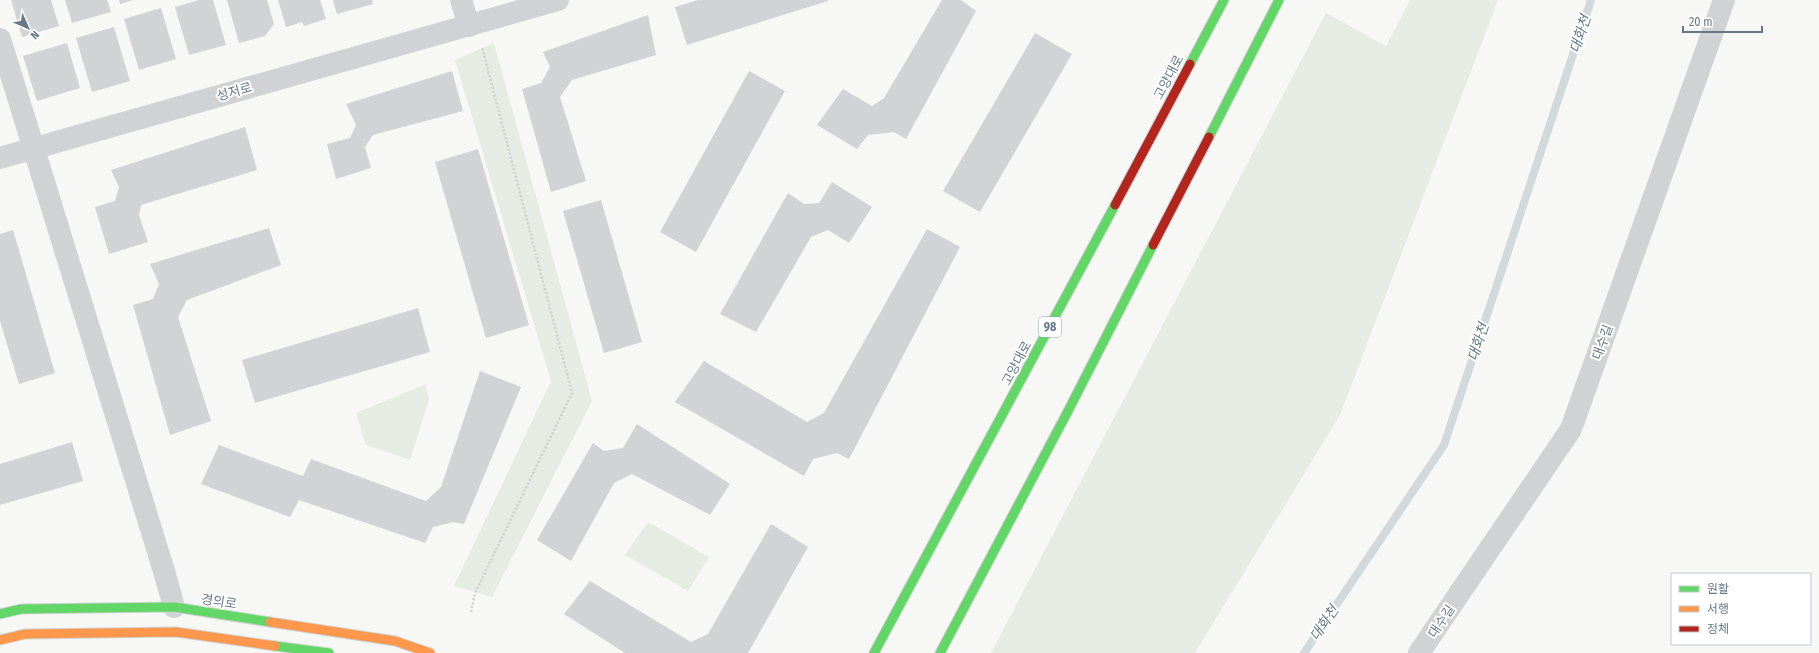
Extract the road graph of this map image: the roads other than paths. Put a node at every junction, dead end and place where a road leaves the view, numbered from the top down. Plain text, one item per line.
1 (461, 0) edge
2 (558, 0) edge
3 (1224, 0) edge
4 (1279, 0) edge
5 (1724, 0) edge
6 (469, 26) junction
7 (0, 40) edge
8 (33, 149) junction
9 (0, 158) edge
10 (996, 428) junction
11 (174, 607) junction
12 (0, 614) edge
13 (948, 639) junction
14 (0, 640) edge
15 (330, 653) edge
16 (430, 653) edge
17 (866, 653) edge
18 (874, 653) edge
19 (940, 653) edge
20 (944, 653) edge
21 (1419, 653) edge

1 - 6 street
2 - 6 street, 성저로
3 - 10 main road, 고양대로 / 98
4 - 13 main road
5 - 21 street, 대수길
6 - 8 street, 성저로
7 - 8 street
8 - 9 street, 성저로
8 - 11 street
10 - 17 main road
10 - 18 main road, 고양대로 / 98
11 - 12 main road, 경의로
11 - 16 main road, 경의로
13 - 19 main road
13 - 20 main road
14 - 15 main road

